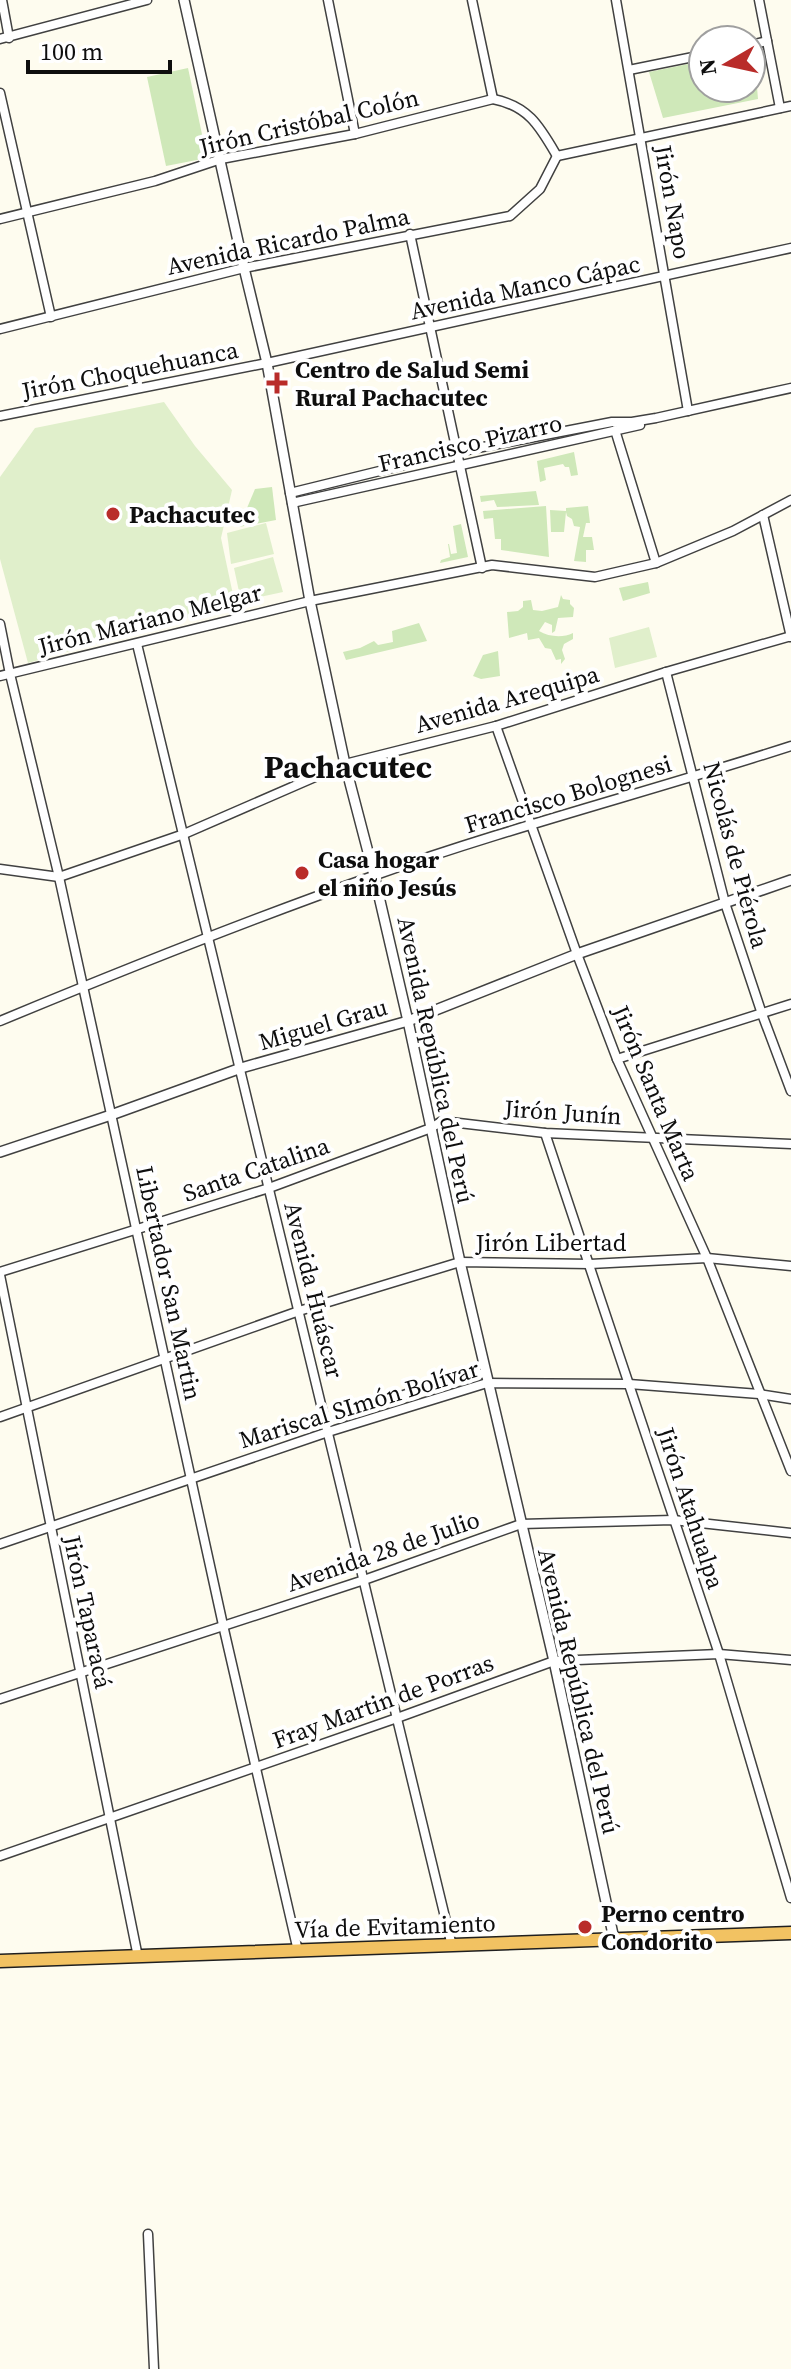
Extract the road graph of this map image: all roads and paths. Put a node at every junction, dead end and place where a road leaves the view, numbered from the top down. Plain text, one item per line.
1 (2, 0) edge
2 (147, 0) edge
3 (184, 0) edge
4 (328, 0) edge
5 (472, 0) edge
6 (616, 0) edge
7 (759, 0) edge
8 (764, 24) edge
9 (4, 38) edge
10 (767, 41) edge
11 (687, 58) edge
12 (629, 70) junction
13 (0, 93) edge
14 (493, 99) junction
15 (791, 106) edge
16 (780, 108) junction
17 (355, 134) junction
18 (642, 138) junction
19 (557, 156) junction
20 (221, 159) junction
21 (27, 213) junction
22 (0, 219) edge
23 (410, 234) junction
24 (791, 248) edge
25 (244, 268) junction
26 (666, 277) junction
27 (51, 317) junction
28 (430, 328) junction
29 (0, 329) edge
30 (267, 363) junction
31 (791, 388) edge
32 (688, 411) junction
33 (0, 416) edge
34 (614, 426) junction
35 (457, 452) junction
36 (460, 467) junction
37 (291, 498) junction
38 (791, 500) edge
39 (763, 515) junction
40 (656, 563) junction
41 (482, 568) junction
42 (310, 601) junction
43 (0, 624) edge
44 (791, 637) edge
45 (137, 644) junction
46 (666, 672) junction
47 (5, 675) edge
48 (496, 726) junction
49 (791, 746) edge
50 (345, 764) junction
51 (694, 777) junction
52 (530, 824) junction
53 (184, 834) junction
54 (0, 869) edge
55 (374, 875) junction
56 (59, 877) junction
57 (791, 880) edge
58 (725, 903) junction
59 (209, 937) junction
60 (577, 954) junction
61 (83, 987) junction
62 (791, 1004) edge
63 (762, 1014) junction
64 (0, 1021) edge
65 (408, 1021) junction
66 (617, 1059) junction
67 (241, 1068) junction
68 (791, 1091) edge
69 (111, 1115) junction
70 (431, 1128) junction
71 (545, 1133) junction
72 (653, 1138) junction
73 (791, 1144) edge
74 (0, 1152) edge
75 (269, 1188) junction
76 (137, 1230) junction
77 (707, 1258) junction
78 (460, 1262) junction
79 (590, 1264) junction
80 (791, 1266) edge
81 (0, 1274) edge
82 (299, 1311) junction
83 (165, 1357) junction
84 (486, 1378) junction
85 (629, 1384) junction
86 (759, 1394) junction
87 (791, 1399) edge
88 (27, 1408) junction
89 (347, 1415) dead end
90 (0, 1417) edge
91 (328, 1432) junction
92 (791, 1471) edge
93 (191, 1479) junction
94 (673, 1520) junction
95 (521, 1524) junction
96 (50, 1527) junction
97 (791, 1533) edge
98 (0, 1544) edge
99 (364, 1580) junction
100 (223, 1625) junction
101 (719, 1654) junction
102 (791, 1660) edge
103 (554, 1661) junction
104 (80, 1673) junction
105 (0, 1699) edge
106 (397, 1718) junction
107 (256, 1767) junction
108 (110, 1818) junction
109 (0, 1856) edge
110 (791, 1898) edge
111 (791, 1933) edge
112 (614, 1939) junction
113 (452, 1946) junction
114 (298, 1951) junction
115 (138, 1957) junction
116 (0, 1961) edge
117 (148, 2234) dead end
118 (154, 2369) edge

1 - 9 street
2 - 9 street
3 - 20 street, Avenida República del Perú
4 - 17 street
5 - 14 street
6 - 12 street, Jirón Napo
7 - 8 street
10 - 16 street
11 - 12 street
12 - 18 street, Jirón Napo
13 - 21 street
14 - 17 street, Jirón Cristóbal Colón
14 - 19 street
15 - 16 street
16 - 18 street
17 - 20 street, Jirón Cristóbal Colón
18 - 19 street
18 - 26 street, Jirón Napo
19 - 23 street, Avenida Ricardo Palma
20 - 21 street, Jirón Cristóbal Colón
20 - 25 street, Avenida República del Perú
21 - 22 street, Jirón Cristóbal Colón
21 - 27 street
23 - 25 street, Avenida Ricardo Palma
23 - 28 street
24 - 26 street, Avenida Manco Cápac
25 - 27 street, Avenida Ricardo Palma
25 - 30 street, Avenida República del Perú
26 - 28 street, Avenida Manco Cápac
26 - 32 street, Jirón Napo
27 - 29 street, Avenida Ricardo Palma
28 - 30 street, Avenida Manco Cápac
28 - 35 street
30 - 33 street, Jirón Choquehuanca
30 - 37 street, Avenida República del Perú
31 - 32 street, Francisco Pizarro
32 - 34 street, Francisco Pizarro
34 - 35 street, Francisco Pizarro
34 - 36 street, Francisco Pizarro
34 - 40 street
35 - 36 street
35 - 37 street, Francisco Pizarro
36 - 37 street, Francisco Pizarro
36 - 41 street
37 - 42 street, Avenida República del Perú
38 - 39 street, Jirón Mariano Melgar
39 - 40 street, Jirón Mariano Melgar
39 - 44 street
40 - 41 street, Jirón Mariano Melgar
41 - 42 street, Jirón Mariano Melgar
42 - 45 street, Jirón Mariano Melgar
42 - 50 street, Avenida República del Perú
43 - 47 street, Libertador San Martin
44 - 46 street, Avenida Arequipa
45 - 47 street, Jirón Mariano Melgar
45 - 53 street, Avenida Huáscar
46 - 48 street, Avenida Arequipa
46 - 51 street, Nicolás de Piérola
47 - 56 street, Libertador San Martin
48 - 50 street, Avenida Arequipa
48 - 52 street, Jirón Santa Marta
49 - 51 street, Francisco Bolognesi
50 - 53 street, Avenida Arequipa
50 - 55 street, Avenida República del Perú
51 - 52 street, Francisco Bolognesi
51 - 58 street, Nicolás de Piérola
52 - 55 street, Francisco Bolognesi
52 - 60 street, Jirón Santa Marta
53 - 56 street, Avenida Arequipa
53 - 59 street, Avenida Huáscar
54 - 56 street
55 - 59 street, Francisco Bolognesi
55 - 65 street, Avenida República del Perú
56 - 61 street, Libertador San Martin
57 - 58 street, Miguel Grau
58 - 60 street, Miguel Grau
58 - 63 street, Nicolás de Piérola
59 - 61 street, Francisco Bolognesi
59 - 67 street, Avenida Huáscar
60 - 65 street, Miguel Grau
60 - 66 street, Jirón Santa Marta
61 - 64 street, Francisco Bolognesi
61 - 69 street, Libertador San Martin
62 - 63 street
63 - 66 street
63 - 68 street, Nicolás de Piérola
65 - 67 street, Miguel Grau
65 - 70 street, Avenida República del Perú
66 - 72 street, Jirón Santa Marta
67 - 69 street, Miguel Grau
67 - 75 street, Avenida Huáscar
69 - 74 street, Miguel Grau
69 - 76 street, Libertador San Martin
70 - 71 street, Jirón Junín
70 - 75 street, Santa Catalina
70 - 78 street, Avenida República del Perú
71 - 72 street, Jirón Junín
71 - 79 street, Jirón Atahualpa
72 - 73 street, Jirón Junín
72 - 77 street, Jirón Santa Marta
75 - 76 street, Santa Catalina
75 - 82 street, Avenida Huáscar
76 - 81 street, Santa Catalina
76 - 83 street, Libertador San Martin
77 - 79 street, Jirón Libertad
77 - 80 street, Jirón Libertad
77 - 86 street, Jirón Santa Marta
78 - 79 street, Jirón Libertad
78 - 82 street, Jirón Libertad
78 - 84 street, Avenida República del Perú
79 - 85 street, Jirón Atahualpa
81 - 88 street, Jirón Taparacá
82 - 83 street, Jirón Libertad
82 - 91 street, Avenida Huáscar
83 - 88 street, Jirón Libertad
83 - 93 street, Libertador San Martin
84 - 85 street, Mariscal SImón Bolívar
84 - 89 street
84 - 91 street, Mariscal SImón Bolívar
84 - 95 street, Avenida República del Perú
85 - 86 street, Mariscal SImón Bolívar
85 - 94 street, Jirón Atahualpa
86 - 87 street, Mariscal SImón Bolívar
86 - 92 street, Jirón Santa Marta
88 - 90 street, Jirón Libertad
88 - 96 street, Jirón Taparacá
91 - 93 street, Mariscal SImón Bolívar
91 - 99 street, Avenida Huáscar
93 - 96 street, Mariscal SImón Bolívar
93 - 100 street, Libertador San Martin
94 - 95 street, Avenida 28 de Julio
94 - 97 street, Avenida 28 de Julio
94 - 101 street, Jirón Atahualpa
95 - 99 street, Avenida 28 de Julio
95 - 103 street, Avenida República del Perú
96 - 98 street, Mariscal SImón Bolívar
96 - 104 street, Jirón Taparacá
99 - 100 street, Avenida 28 de Julio
99 - 106 street, Avenida Huáscar
100 - 104 street, Avenida 28 de Julio
100 - 107 street, Libertador San Martin
101 - 102 street, Fray Martin de Porras
101 - 103 street, Fray Martin de Porras
101 - 110 street, Jirón Atahualpa
103 - 106 street, Fray Martin de Porras
103 - 112 street, Avenida República del Perú
104 - 105 street, Avenida 28 de Julio
104 - 108 street, Jirón Taparacá
106 - 107 street, Fray Martin de Porras
106 - 113 street, Avenida Huáscar
107 - 108 street, Fray Martin de Porras
107 - 114 street, Libertador San Martin
108 - 109 street, Fray Martin de Porras
108 - 115 street, Jirón Taparacá
111 - 112 highway, Vía de Evitamiento
112 - 113 highway, Vía de Evitamiento
113 - 114 highway, Vía de Evitamiento
114 - 115 highway, Vía de Evitamiento
115 - 116 highway, Vía de Evitamiento
117 - 118 street

